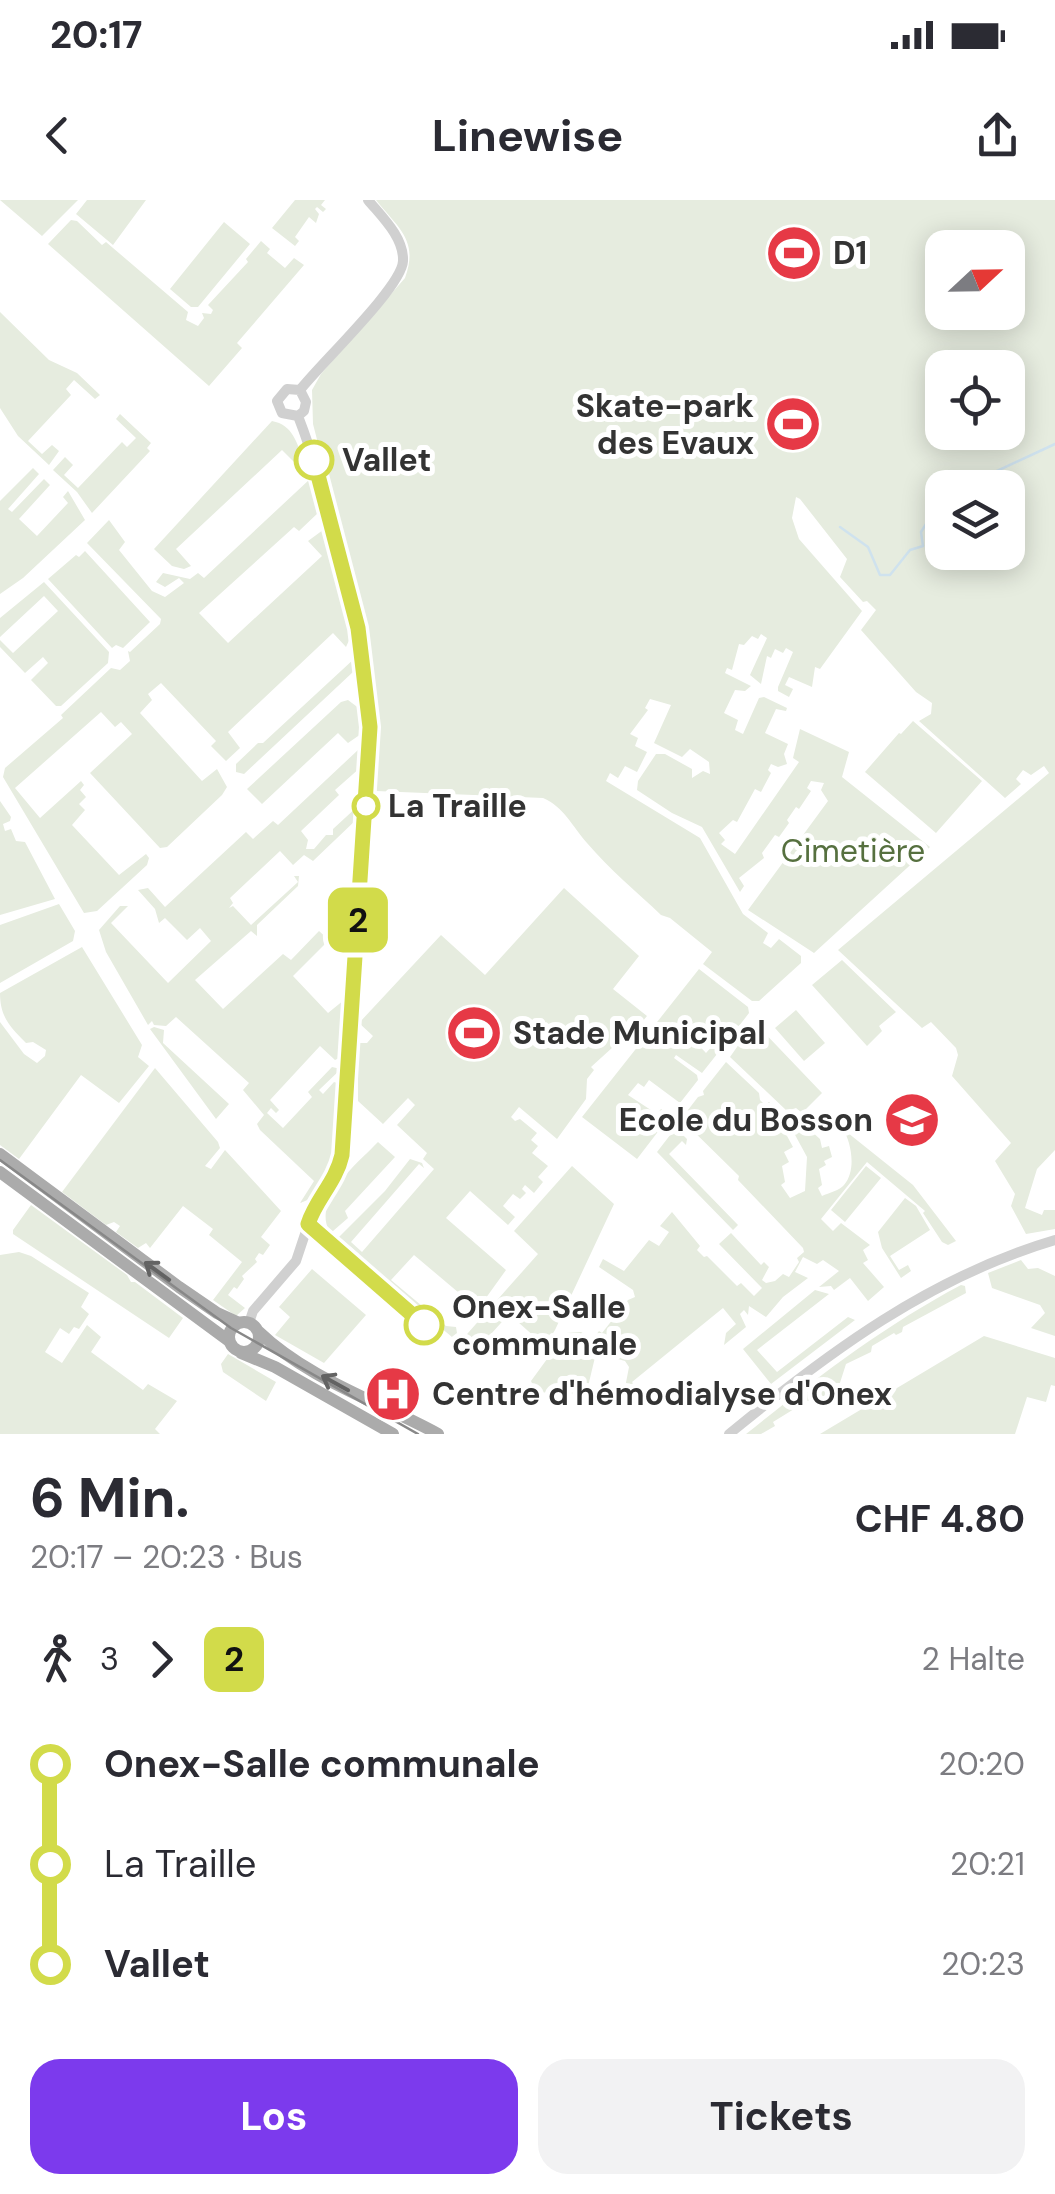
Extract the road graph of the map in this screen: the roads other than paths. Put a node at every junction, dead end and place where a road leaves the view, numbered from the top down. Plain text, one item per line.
1 (368, 200) edge
2 (300, 390) junction
3 (298, 416) junction
4 (0, 1154) edge
5 (0, 1172) edge
6 (1052, 1241) edge
7 (248, 1326) junction
8 (229, 1342) junction
9 (241, 1352) junction
10 (393, 1434) edge
11 (438, 1434) edge
12 (729, 1434) edge

1 - 2 street
2 - 3 street
2 - 3 street
3 - 7 street
7 -> 4 main road
5 - 8 main road
6 - 12 street
7 - 8 main road
7 - 9 main road
11 -> 7 main road
8 - 9 main road
9 - 10 main road

